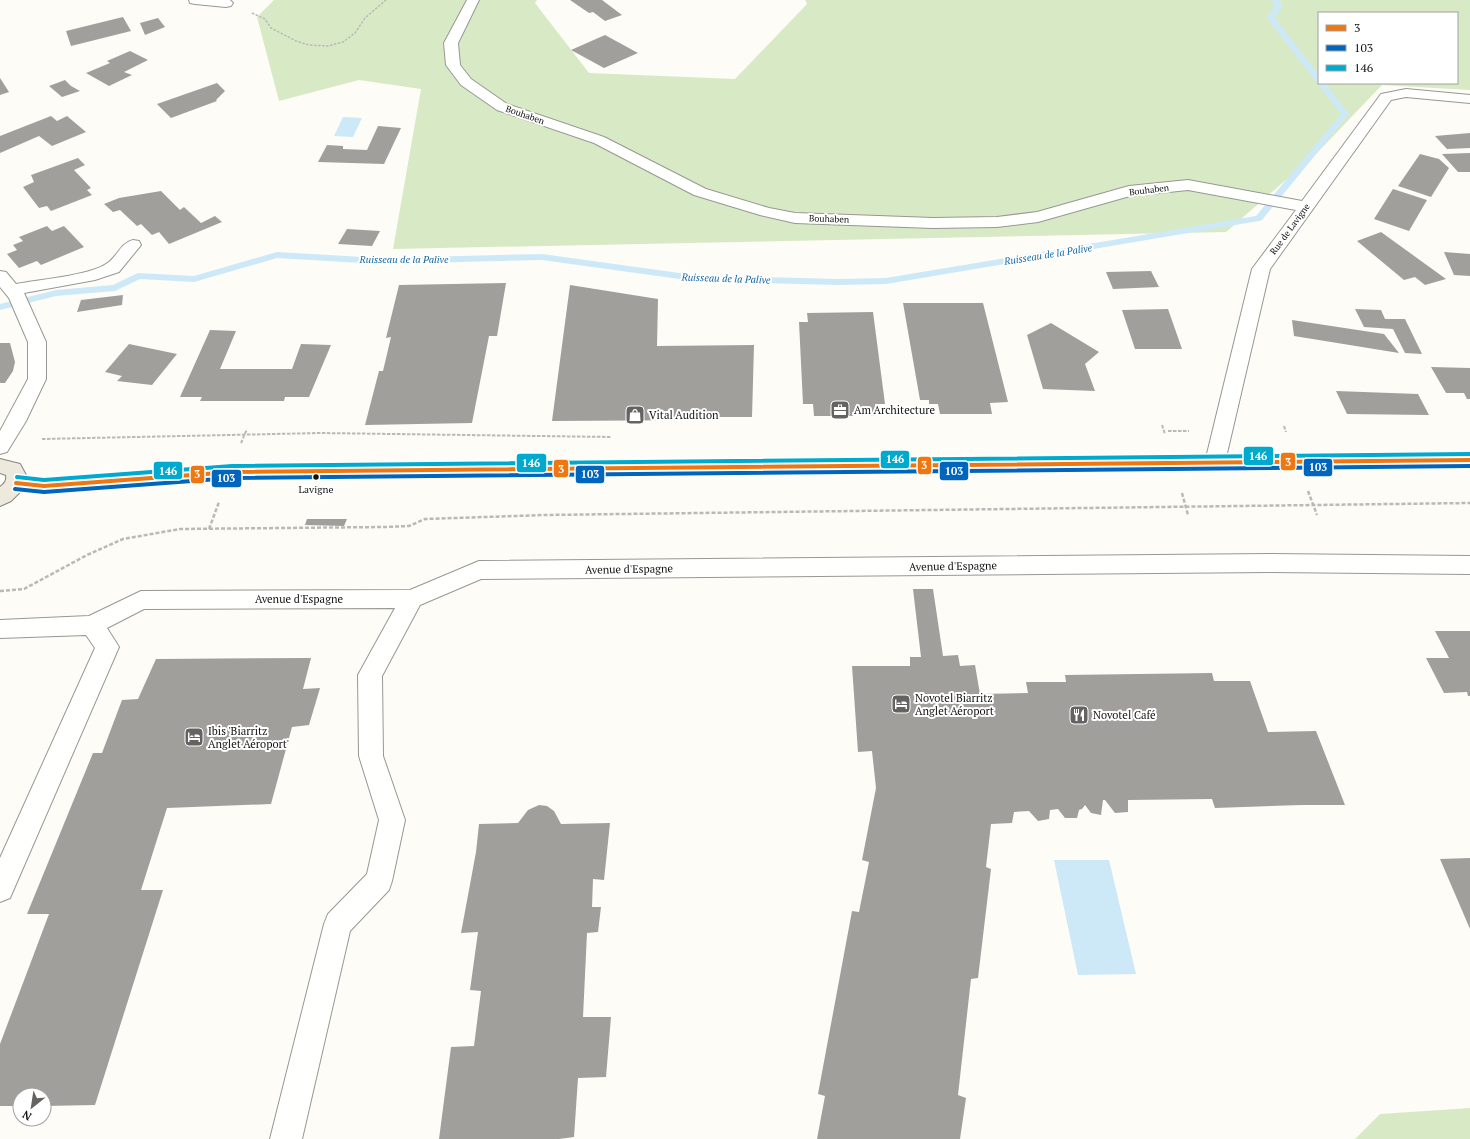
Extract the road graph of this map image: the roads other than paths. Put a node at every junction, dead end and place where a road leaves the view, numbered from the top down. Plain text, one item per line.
1 (195, 0) edge
2 (472, 0) edge
3 (226, 3) road end
4 (1470, 99) edge
5 (1301, 206) junction
6 (133, 244) dead end
7 (0, 276) edge
8 (16, 298) junction
9 (0, 447) edge
10 (1470, 460) edge
11 (1215, 462) junction
12 (0, 466) edge
13 (16, 483) junction
14 (0, 498) edge
15 (1470, 565) edge
16 (412, 599) junction
17 (92, 625) junction
18 (2, 634) edge
19 (0, 889) edge
20 (286, 1139) edge

1 - 3 street
2 - 5 street, Bouhaben
4 - 5 street, Rue de Lavigne
5 - 11 street, Rue de Lavigne
6 - 8 street
7 - 8 street
8 - 9 street
10 - 11 main road
11 - 13 main road
12 - 13 main road
13 - 14 main road
15 - 16 street, Avenue d'Espagne
16 - 17 street, Avenue d'Espagne
16 - 20 street
17 - 18 street, Avenue d'Espagne
17 - 19 street

